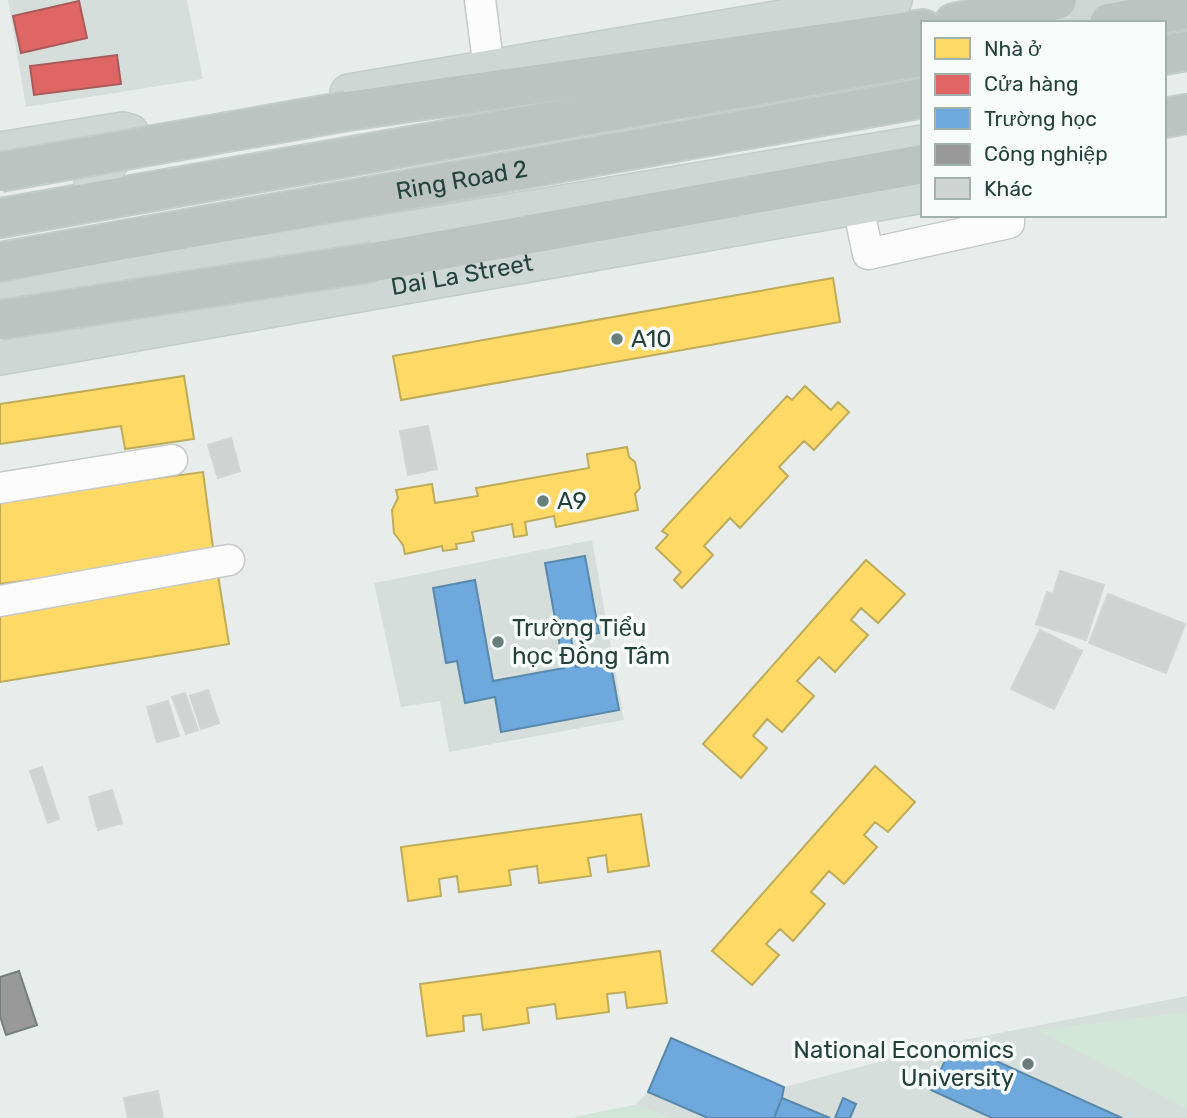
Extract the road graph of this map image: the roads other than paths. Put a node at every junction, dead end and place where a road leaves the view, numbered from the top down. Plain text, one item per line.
1 (480, 0) edge
2 (893, 0) edge
3 (1057, 0) edge
4 (1119, 0) edge
5 (1187, 9) edge
6 (963, 21) edge
7 (1055, 21) edge
8 (1120, 21) edge
9 (921, 29) edge
10 (921, 49) edge
11 (1187, 51) edge
12 (1166, 55) edge
13 (921, 56) edge
14 (489, 69) junction
15 (921, 98) edge
16 (1187, 114) edge
17 (1166, 117) edge
18 (1166, 124) edge
19 (132, 130) junction
20 (921, 144) edge
21 (0, 151) edge
22 (921, 164) edge
23 (0, 172) edge
24 (93, 185) junction
25 (921, 194) edge
26 (0, 202) edge
27 (858, 206) junction
28 (0, 218) edge
29 (1009, 219) edge
30 (0, 262) edge
31 (132, 276) junction
32 (0, 302) edge
33 (0, 320) edge
34 (179, 325) junction
35 (0, 356) edge
36 (172, 460) dead end
37 (0, 488) edge
38 (229, 560) dead end
39 (0, 601) edge

1 - 14 street
2 - 14 main road
3 - 6 highway
4 - 7 main road
5 - 8 highway
9 - 23 highway, bridge
10 - 24 main road
11 - 12 highway
13 - 28 highway, Ring Road 2
14 - 19 main road
15 - 30 highway, Ring Road 2
16 - 17 highway
16 - 18 main road
19 - 21 main road
19 - 24 main road
20 - 31 main road
22 - 33 highway, bridge
24 - 26 main road
25 - 27 main road, Dai La Street
27 - 29 street
27 - 34 main road, Dai La Street
31 - 32 main road
31 - 34 main road
34 - 35 main road, Dai La Street
36 - 37 street
38 - 39 street

